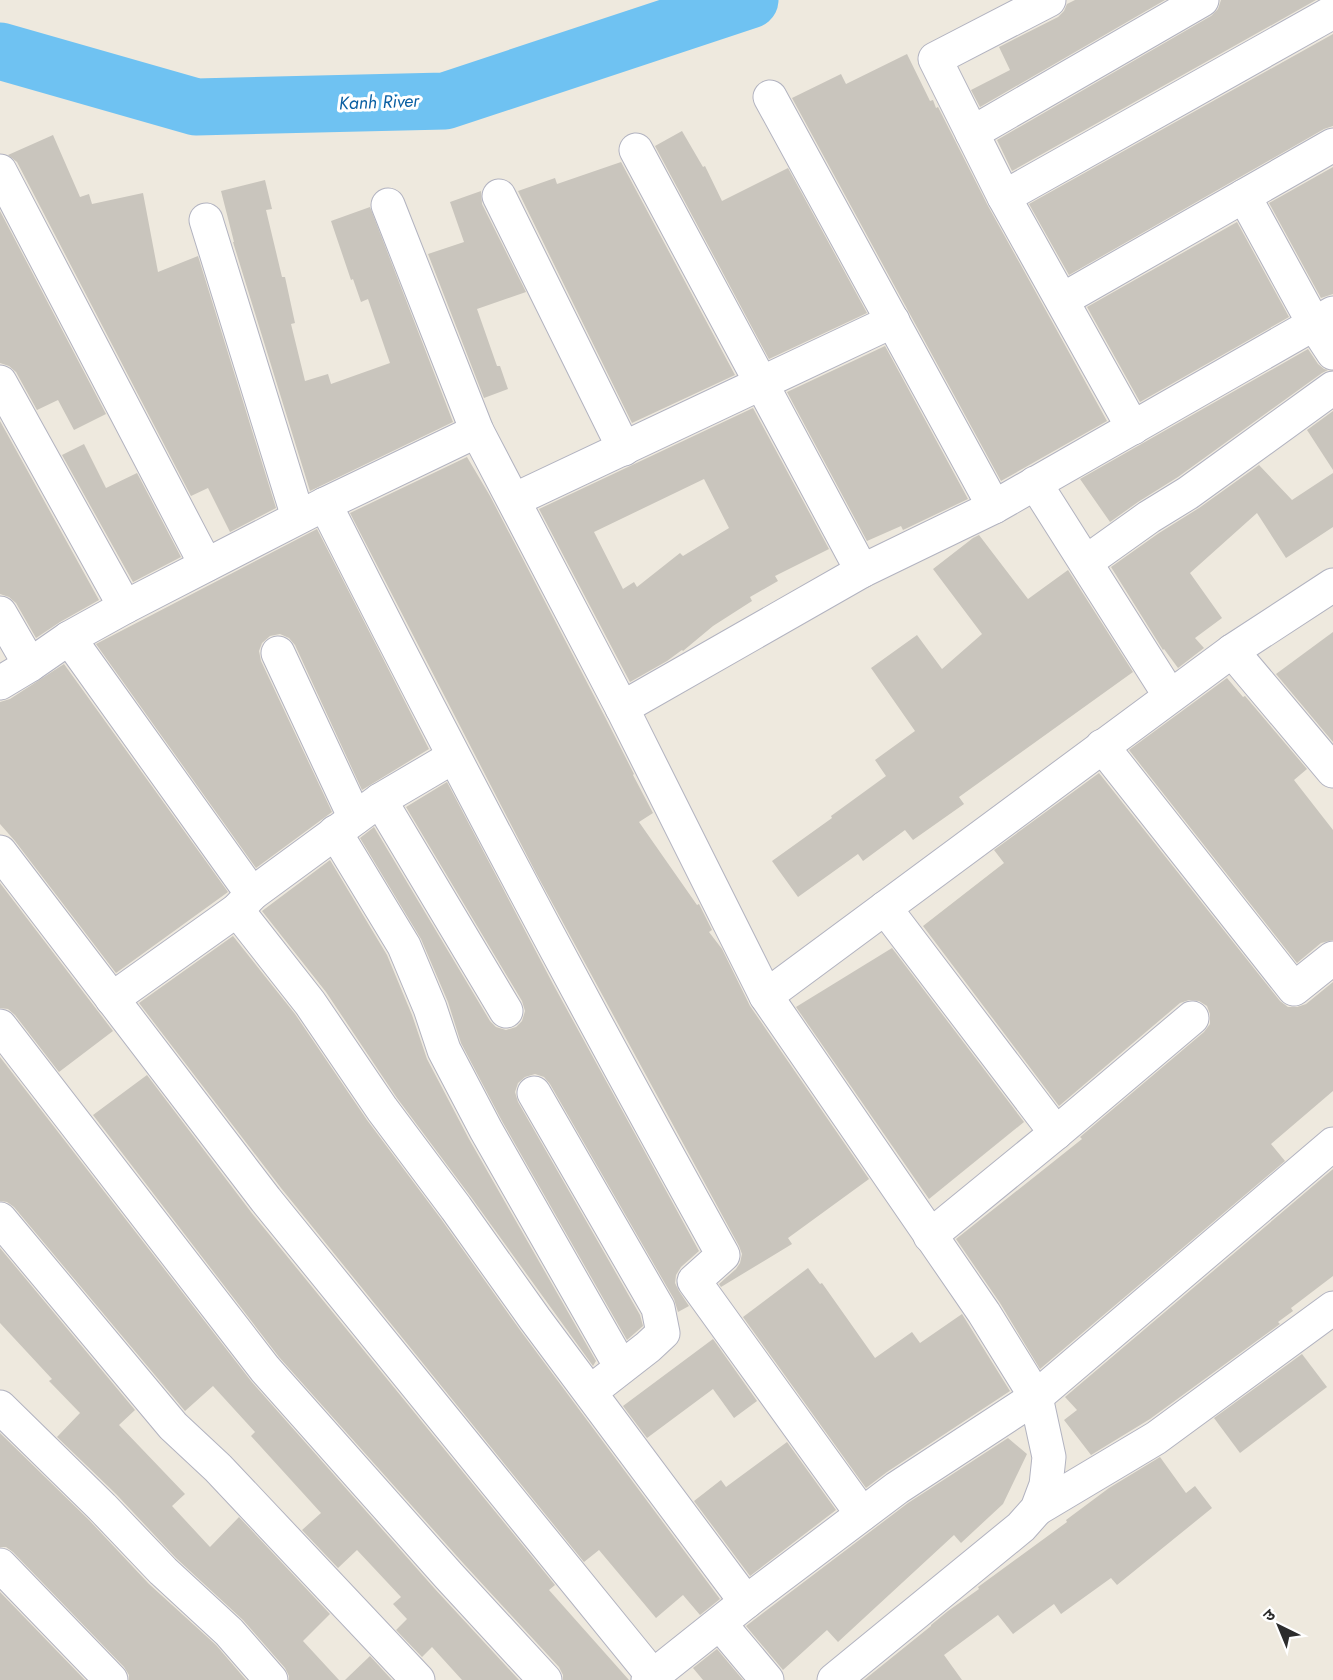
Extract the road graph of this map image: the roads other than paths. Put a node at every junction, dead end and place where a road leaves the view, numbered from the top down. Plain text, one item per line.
1 (1049, 0) edge
2 (1202, 0) edge
3 (1333, 12) edge
4 (770, 97) dead end
5 (972, 133) junction
6 (1333, 145) edge
7 (636, 150) dead end
8 (0, 171) edge
9 (499, 196) dead end
10 (1244, 196) junction
11 (1004, 197) junction
12 (388, 205) dead end
13 (206, 220) dead end
14 (1062, 300) junction
15 (1324, 318) edge
16 (893, 321) junction
17 (1333, 352) edge
18 (0, 382) edge
19 (762, 384) junction
20 (1333, 388) edge
21 (1133, 428) junction
22 (477, 431) junction
23 (624, 449) junction
24 (1035, 483) junction
25 (514, 500) junction
26 (994, 507) junction
27 (312, 511) junction
28 (1086, 562) junction
29 (206, 565) junction
30 (862, 571) junction
31 (1333, 585) edge
32 (125, 607) junction
33 (0, 613) edge
34 (69, 638) junction
35 (1232, 651) junction
36 (278, 653) dead end
37 (30, 665) junction
38 (0, 683) edge
39 (1170, 696) junction
40 (622, 708) junction
41 (1102, 746) junction
42 (453, 757) junction
43 (1333, 771) edge
44 (357, 817) junction
45 (0, 852) edge
46 (244, 902) junction
47 (885, 908) junction
48 (1333, 958) edge
49 (766, 996) junction
50 (112, 999) junction
51 (506, 1011) dead end
52 (1192, 1018) dead end
53 (0, 1026) edge
54 (534, 1093) dead end
55 (1056, 1133) junction
56 (1333, 1144) edge
57 (0, 1219) edge
58 (930, 1236) junction
59 (708, 1300) junction
60 (1333, 1308) edge
61 (663, 1333) junction
62 (621, 1368) junction
63 (590, 1392) junction
64 (1036, 1396) junction
65 (0, 1407) edge
66 (1037, 1509) junction
67 (862, 1514) junction
68 (0, 1565) edge
69 (746, 1602) junction
70 (720, 1624) junction
71 (650, 1678) edge
72 (111, 1680) edge
73 (271, 1680) edge
74 (418, 1680) edge
75 (545, 1680) edge
76 (767, 1680) edge
77 (834, 1680) edge

1 - 5 street
2 - 5 street
3 - 11 street
4 - 16 street
5 - 11 street
6 - 10 street
7 - 19 street
8 - 29 street
9 - 23 street
10 - 14 street
10 - 15 street
11 - 14 street
12 - 22 street
13 - 27 street
14 - 21 street
15 - 17 street
15 - 21 street
16 - 19 street
16 - 26 street
18 - 32 street
19 - 23 street
19 - 30 street
20 - 28 street
21 - 24 street
22 - 25 street
22 - 27 street
23 - 25 street
24 - 26 street
24 - 28 street
25 - 40 street
26 - 30 street
27 - 29 street
27 - 42 street
28 - 39 street
29 - 32 street
30 - 40 street
31 - 35 street
32 - 34 street
33 - 37 street
34 - 37 street
34 - 46 street
35 - 39 street
35 - 43 street
36 - 44 street
37 - 38 street
39 - 41 street
40 - 49 street
41 - 47 street
41 - 48 street
42 - 44 street
42 - 59 street
44 - 46 street
44 - 51 street
44 - 62 street
45 - 50 street
46 - 50 street
46 - 63 street
47 - 49 street
47 - 55 street
49 - 58 street
50 - 71 street
52 - 55 street
53 - 75 street
54 - 61 street
55 - 58 street
56 - 64 street
57 - 74 street
58 - 64 street
59 - 61 street
59 - 67 street
60 - 66 street
61 - 62 street
62 - 63 street
63 - 69 street
64 - 66 street
64 - 67 street
65 - 73 street
66 - 77 street
67 - 69 street
68 - 72 street
69 - 70 street
70 - 71 street
70 - 76 street

